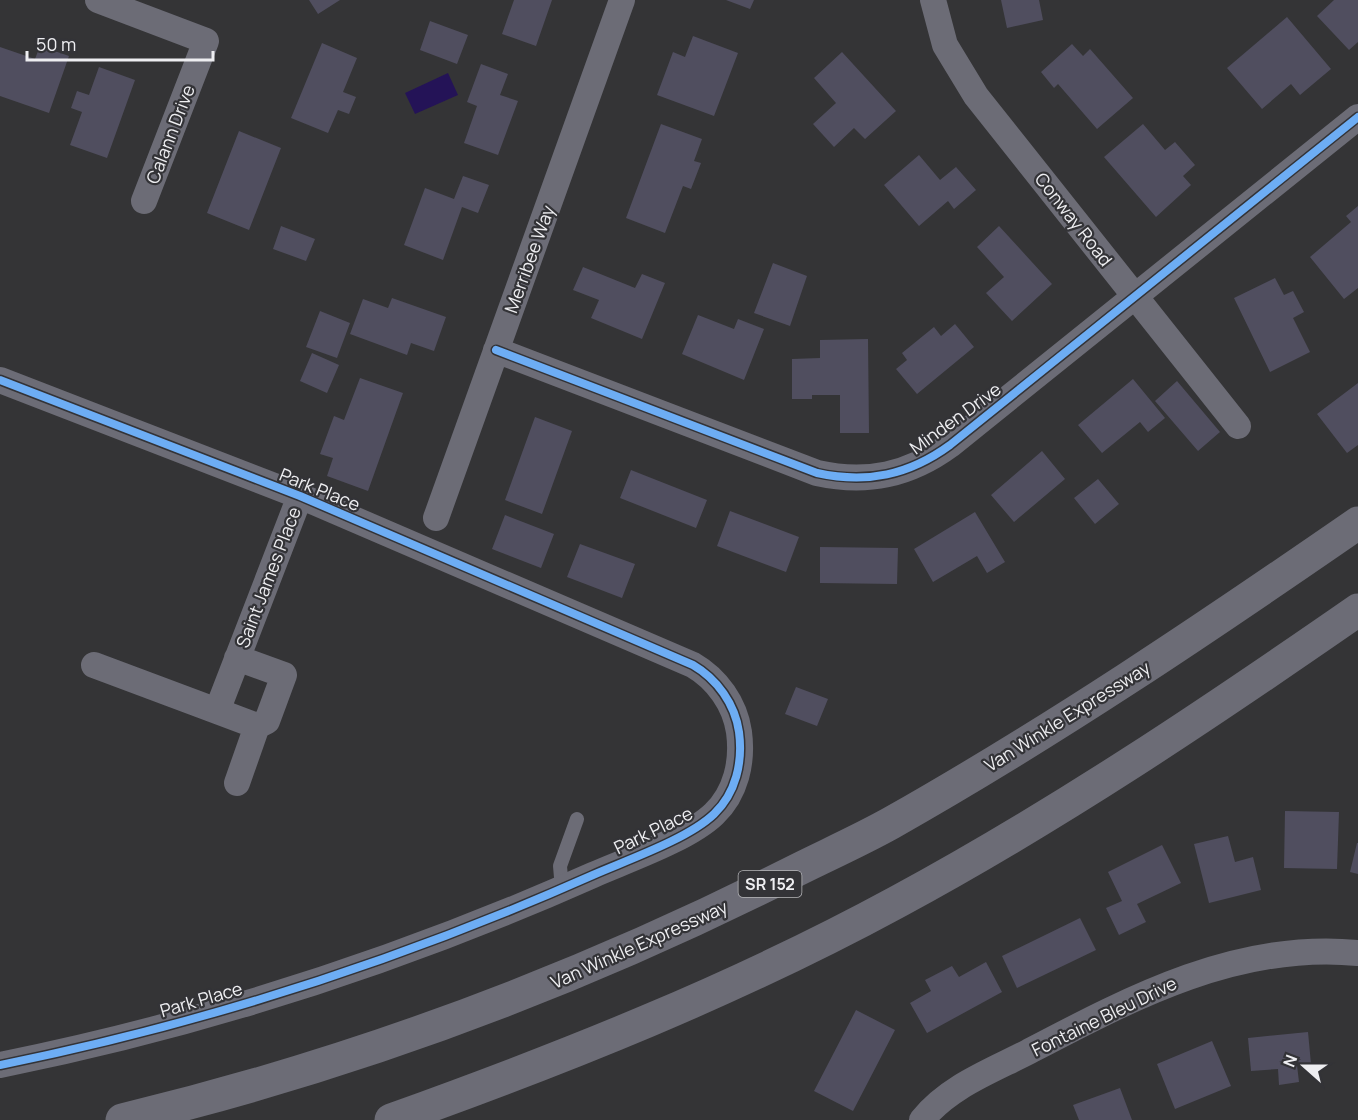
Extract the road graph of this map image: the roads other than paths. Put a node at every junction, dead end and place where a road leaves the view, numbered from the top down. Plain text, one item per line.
1 (98, 0) edge
2 (621, 0) edge
3 (933, 0) edge
4 (1358, 117) edge
5 (144, 201) dead end
6 (1135, 296) junction
7 (496, 350) junction
8 (0, 380) edge
9 (1238, 426) dead end
10 (300, 496) junction
11 (436, 518) dead end
12 (1358, 523) edge
13 (1358, 610) edge
14 (237, 658) junction
15 (94, 665) dead end
16 (217, 711) junction
17 (257, 726) junction
18 (237, 783) dead end
19 (577, 819) dead end
20 (562, 889) junction
21 (1358, 953) edge
22 (0, 1065) edge
23 (122, 1120) edge
24 (391, 1120) edge
25 (922, 1120) edge

1 - 5 street, Calann Drive
2 - 7 street, Merribee Way
3 - 6 street, Conway Road
4 - 6 street, Minden Drive
6 - 7 street, Minden Drive
6 - 9 street, Conway Road
7 - 11 street, Merribee Way
8 - 10 street, Park Place
10 - 14 street, Saint James Place
10 - 20 street, Park Place
12 - 23 main road, Van Winkle Expressway / SR 152
13 - 24 main road
14 - 16 street, Saint James Place
14 - 17 street, Saint James Place
15 - 16 street
16 - 17 street
17 - 18 street, Saint James Place
19 - 20 lane
20 - 22 street, Park Place
21 - 25 street, Fontaine Bleu Drive

